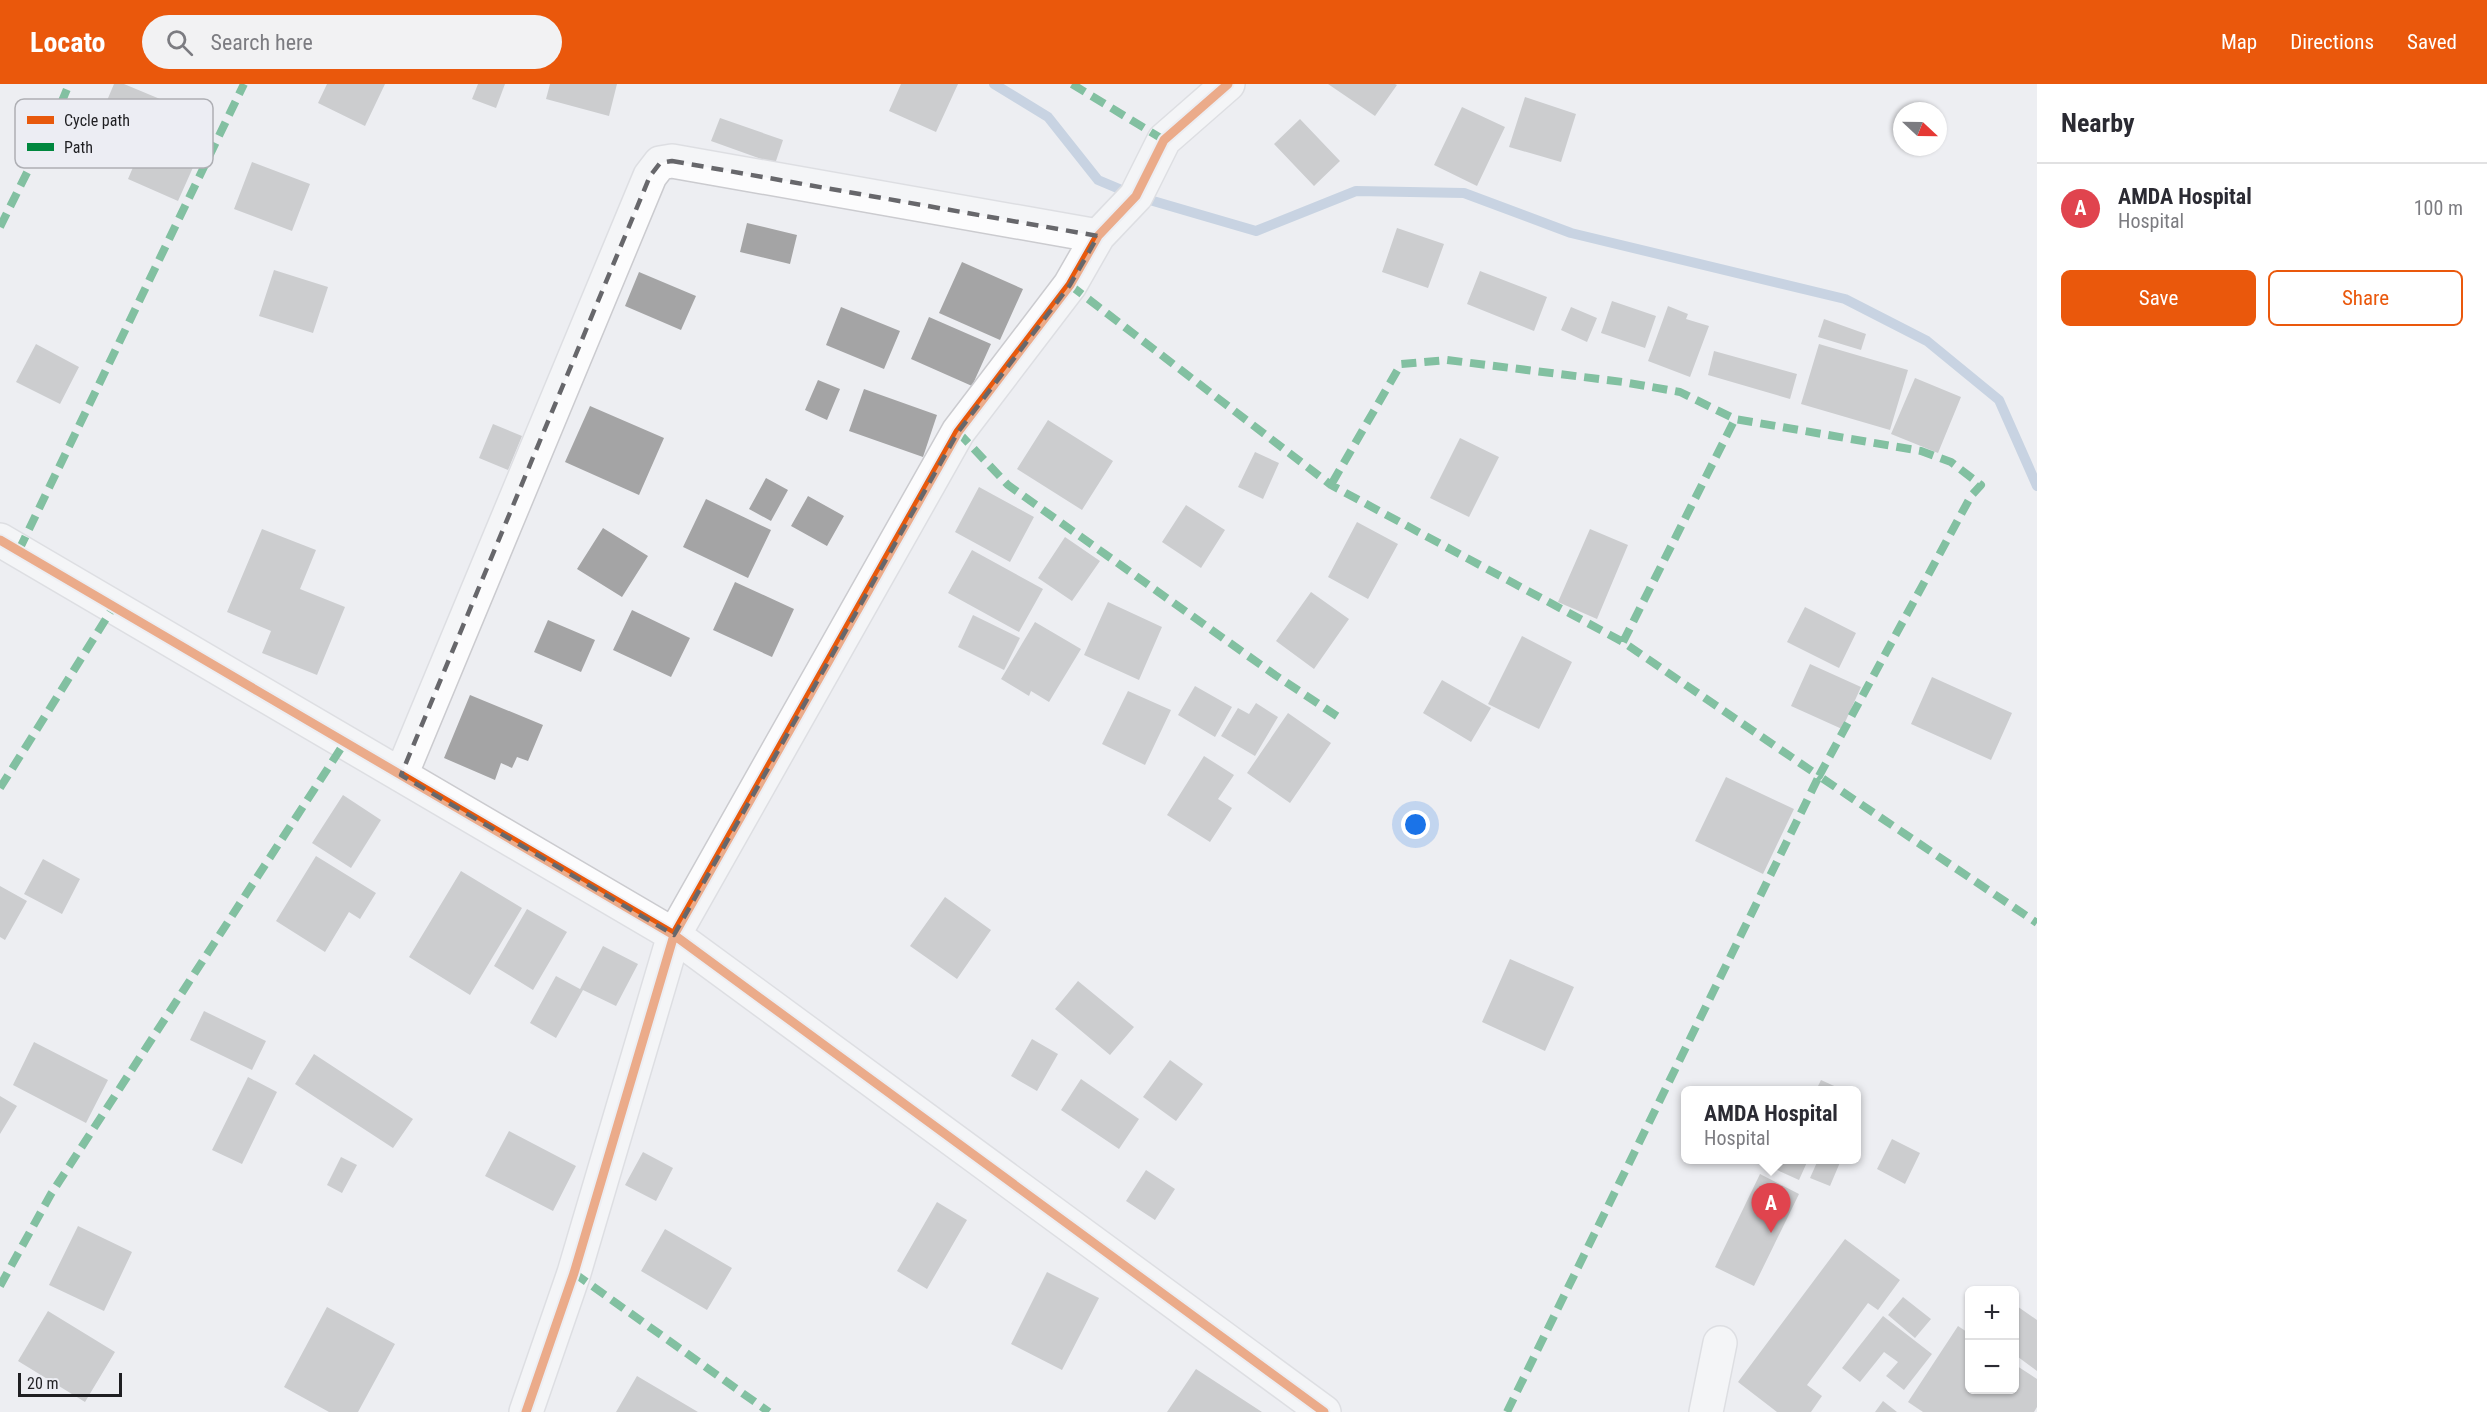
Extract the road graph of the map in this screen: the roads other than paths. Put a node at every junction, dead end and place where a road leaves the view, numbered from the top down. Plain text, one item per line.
1 (1228, 84) edge
2 (1098, 236) junction
3 (0, 540) edge
4 (401, 775) junction
5 (674, 935) junction
6 (1720, 1343) dead end
7 (526, 1412) edge
8 (1324, 1412) edge
9 (1706, 1412) edge

1 - 2 street
2 - 4 street
2 - 5 street
3 - 4 street
4 - 5 street
5 - 7 street
5 - 8 street
6 - 9 street

